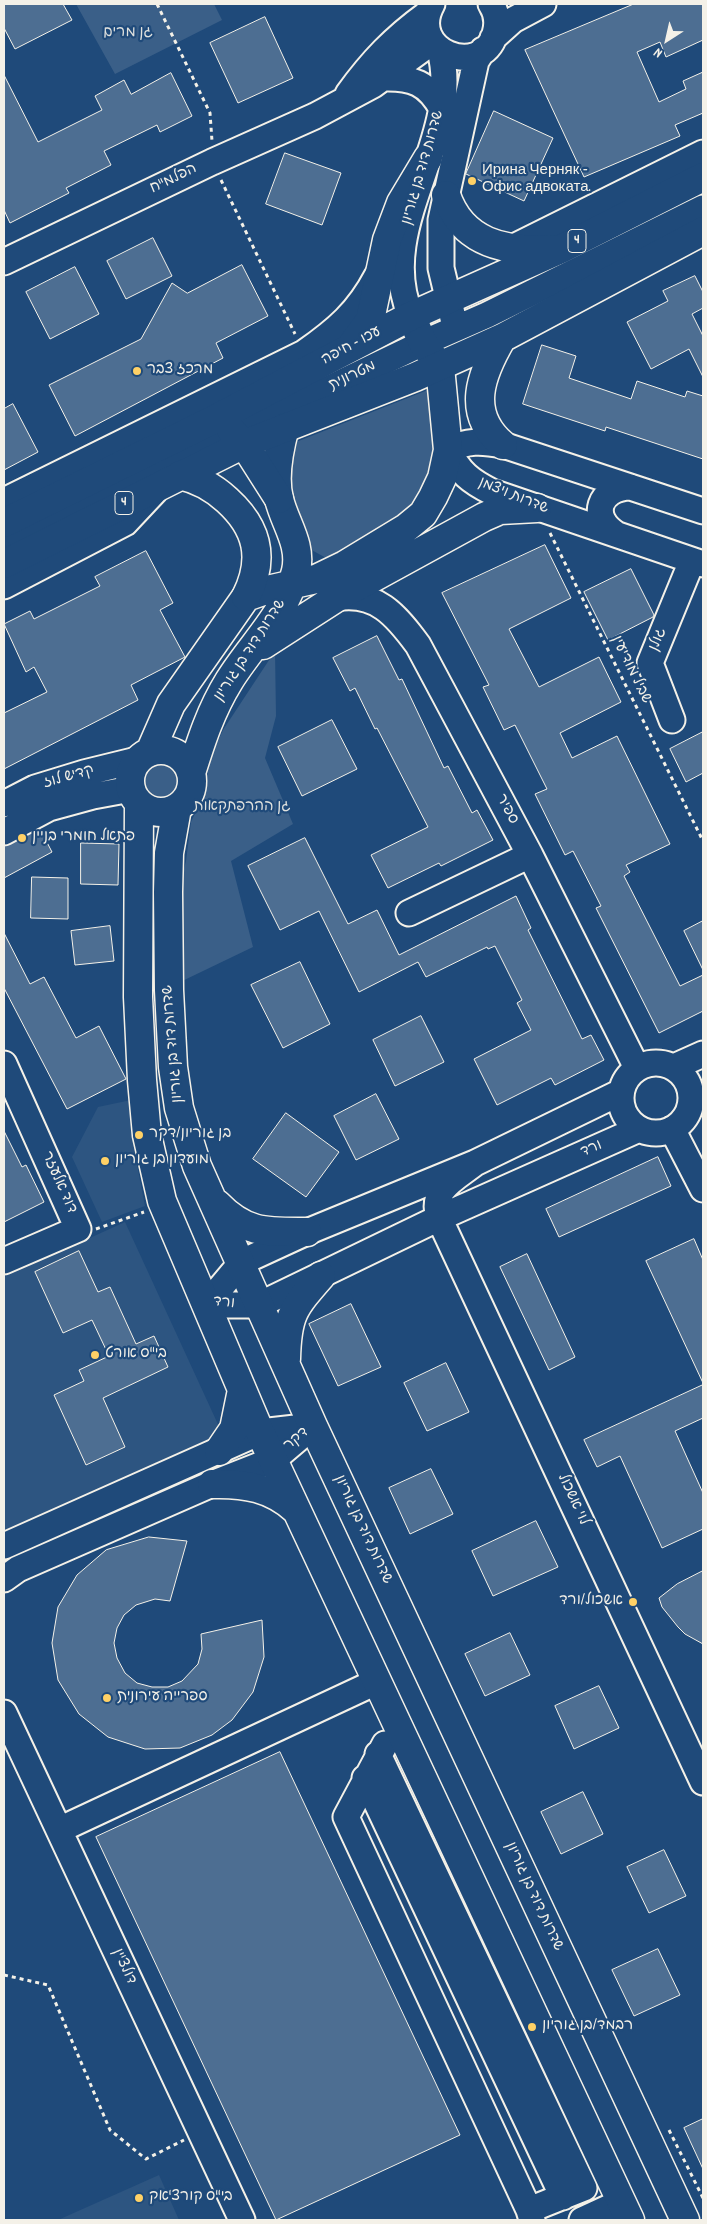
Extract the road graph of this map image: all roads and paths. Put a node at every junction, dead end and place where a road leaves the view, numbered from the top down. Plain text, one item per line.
1 (536, 4) edge
2 (543, 4) edge
3 (492, 5) edge
4 (430, 7) edge
5 (488, 44) junction
6 (436, 46) junction
7 (384, 78) junction
8 (345, 98) junction
9 (442, 109) junction
10 (703, 152) edge
11 (428, 158) junction
12 (703, 176) edge
13 (446, 195) junction
14 (703, 208) edge
15 (703, 231) edge
16 (703, 246) edge
17 (510, 249) junction
18 (562, 249) junction
19 (654, 256) junction
20 (4, 262) edge
21 (379, 272) junction
22 (448, 299) junction
23 (411, 316) junction
24 (456, 330) junction
25 (502, 338) junction
26 (423, 343) junction
27 (348, 349) junction
28 (440, 367) junction
29 (285, 427) junction
30 (231, 432) junction
31 (503, 445) junction
32 (448, 450) junction
33 (71, 468) junction
34 (109, 471) junction
35 (171, 480) junction
36 (630, 487) junction
37 (279, 499) junction
38 (4, 502) edge
39 (537, 508) junction
40 (703, 511) edge
41 (4, 523) edge
42 (616, 534) junction
43 (297, 548) junction
44 (698, 563) edge
45 (345, 565) junction
46 (5, 566) edge
47 (291, 586) junction
48 (246, 597) junction
49 (336, 598) junction
50 (244, 660) junction
51 (672, 720) dead end
52 (144, 756) junction
53 (191, 773) junction
54 (135, 796) junction
55 (4, 804) edge
56 (177, 808) junction
57 (4, 832) edge
58 (703, 841) edge
59 (530, 854) junction
60 (409, 913) dead end
61 (703, 1054) edge
62 (4, 1064) edge
63 (674, 1067) junction
64 (637, 1068) junction
65 (621, 1092) junction
66 (697, 1104) edge
67 (639, 1129) junction
68 (672, 1129) junction
69 (475, 1163) junction
70 (703, 1190) edge
71 (210, 1196) junction
72 (162, 1201) junction
73 (463, 1208) junction
74 (439, 1218) junction
75 (78, 1230) junction
76 (307, 1232) junction
77 (4, 1260) edge
78 (460, 1260) junction
79 (242, 1262) junction
80 (321, 1276) junction
81 (206, 1305) junction
82 (260, 1305) junction
83 (286, 1363) junction
84 (242, 1390) junction
85 (313, 1426) junction
86 (260, 1432) junction
87 (219, 1450) junction
88 (273, 1460) junction
89 (212, 1484) junction
90 (297, 1511) junction
91 (4, 1546) edge
92 (4, 1578) edge
93 (376, 1682) junction
94 (4, 1713) edge
95 (397, 1726) junction
96 (378, 1754) junction
97 (365, 1778) junction
98 (703, 1782) edge
99 (59, 1830) junction
100 (4, 1975) edge
101 (200, 2131) junction
102 (563, 2197) junction
103 (625, 2211) edge
104 (530, 2215) edge
105 (242, 2220) edge
106 (582, 2220) edge
107 (685, 2220) edge

1 - 3 street
2 - 5 street
3 - 5 street
4 - 6 street, שדרות דוד בן גוריון
4 - 8 street, הפלמ"ח
5 - 6 street
5 - 13 street, שדרות דוד בן גוריון
6 - 7 street, הפלמ"ח
6 - 9 street, שדרות דוד בן גוריון
7 - 8 street, הפלמ"ח
7 - 9 street
8 - 20 street, הפלמ"ח
9 - 11 street, שדרות דוד בן גוריון
10 - 17 street
11 - 21 main road
11 - 23 street, שדרות דוד בן גוריון
12 - 18 main road, עכו - חיפה / 4
13 - 17 main road
13 - 22 street, שדרות דוד בן גוריון
14 - 24 street, מטרונית
15 - 19 main road, עכו - חיפה / 4
16 - 19 street
17 - 18 main road
18 - 22 main road, עכו - חיפה / 4
19 - 25 main road, עכו - חיפה / 4
21 - 27 main road
21 - 33 street
22 - 23 main road, עכו - חיפה / 4
22 - 24 street, שדרות דוד בן גוריון
23 - 26 main road, שדרות דוד בן גוריון
23 - 27 main road, עכו - חיפה / 4
24 - 26 street, מטרונית
24 - 28 street, שדרות דוד בן גוריון
25 - 28 main road, עכו - חיפה / 4
25 - 31 main road
26 - 28 main road, שדרות דוד בן גוריון
26 - 30 street, מטרונית
27 - 30 main road, עכו - חיפה / 4
28 - 29 main road, עכו - חיפה / 4
28 - 32 main road, שדרות דוד בן גוריון
29 - 30 main road, עכו - חיפה / 4
29 - 37 main road, שדרות דוד בן גוריון
30 - 34 main road, עכו - חיפה / 4
30 - 35 main road, עכו - חיפה / 4
30 - 37 main road
30 - 46 street, מטרונית
31 - 32 street
31 - 36 street
32 - 39 street, שדרות ויצמן
32 - 45 main road, שדרות דוד בן גוריון
33 - 34 street
33 - 38 street
34 - 41 main road, עכו - חיפה / 4
35 - 46 main road, עכו - חיפה / 4
35 - 48 main road
36 - 40 street
36 - 42 street
37 - 43 main road, שדרות דוד בן גוריון
39 - 42 street, שדרות ויצמן
39 - 49 main road
39 - 58 path, שביל מודיעין
42 - 44 street, שדרות ויצמן
43 - 45 main road
43 - 47 main road, שדרות דוד בן גוריון
44 - 51 street, גולן
45 - 47 main road, שדרות דוד בן גוריון
47 - 48 main road, שדרות דוד בן גוריון
47 - 50 main road, שדרות דוד בן גוריון
48 - 52 main road
49 - 50 main road
49 - 59 street, ספיר
50 - 53 main road, שדרות דוד בן גוריון
52 - 53 main road
52 - 54 main road
52 - 55 street, קדיש לוז
53 - 56 main road
54 - 56 main road
54 - 57 street, קדיש לוז
54 - 72 main road, שדרות דוד בן גוריון
56 - 71 main road, שדרות דוד בן גוריון
59 - 60 street
59 - 64 street, ספיר
61 - 63 street
62 - 75 street, דוד אלעזר
63 - 64 street
63 - 66 street
64 - 65 street
65 - 67 street
65 - 69 street, ורד
66 - 68 street
67 - 68 street
67 - 73 street, ורד
68 - 70 street
69 - 74 street
69 - 76 street, ורד
71 - 76 main road
71 - 79 main road, שדרות דוד בן גוריון
72 - 75 path
72 - 81 main road, שדרות דוד בן גוריון
73 - 74 street, ורד
73 - 78 street
74 - 78 street, לוי אשכול
74 - 80 street, ורד
75 - 77 street, דוד אלעזר
76 - 79 street, ורד
78 - 98 street, לוי אשכול
79 - 81 street, ורד
79 - 82 main road, שדרות דוד בן גוריון
80 - 82 street, ורד
80 - 83 main road
81 - 82 street, ורד
81 - 84 main road, שדרות דוד בן גוריון
82 - 83 main road, שדרות דוד בן גוריון
83 - 85 main road, שדרות דוד בן גוריון
84 - 86 main road, שדרות דוד בן גוריון
84 - 87 main road
85 - 86 street, דקר
85 - 88 street, דקר
85 - 107 main road, שדרות דוד בן גוריון
86 - 87 street, דקר
86 - 88 main road, שדרות דוד בן גוריון
87 - 91 street, דקר
88 - 89 street, דקר
88 - 90 main road, שדרות דוד בן גוריון
89 - 90 main road
89 - 92 street, דקר
90 - 93 main road, שדרות דוד בן גוריון
93 - 95 main road, שדרות דוד בן גוריון
93 - 99 street
94 - 99 street, דולצ'ין
95 - 96 street
95 - 103 main road, שדרות דוד בן גוריון
96 - 97 street
96 - 102 street
97 - 102 street
97 - 104 street
99 - 101 street, דולצ'ין
100 - 101 path
101 - 105 street, דולצ'ין
102 - 104 street
103 - 106 street

